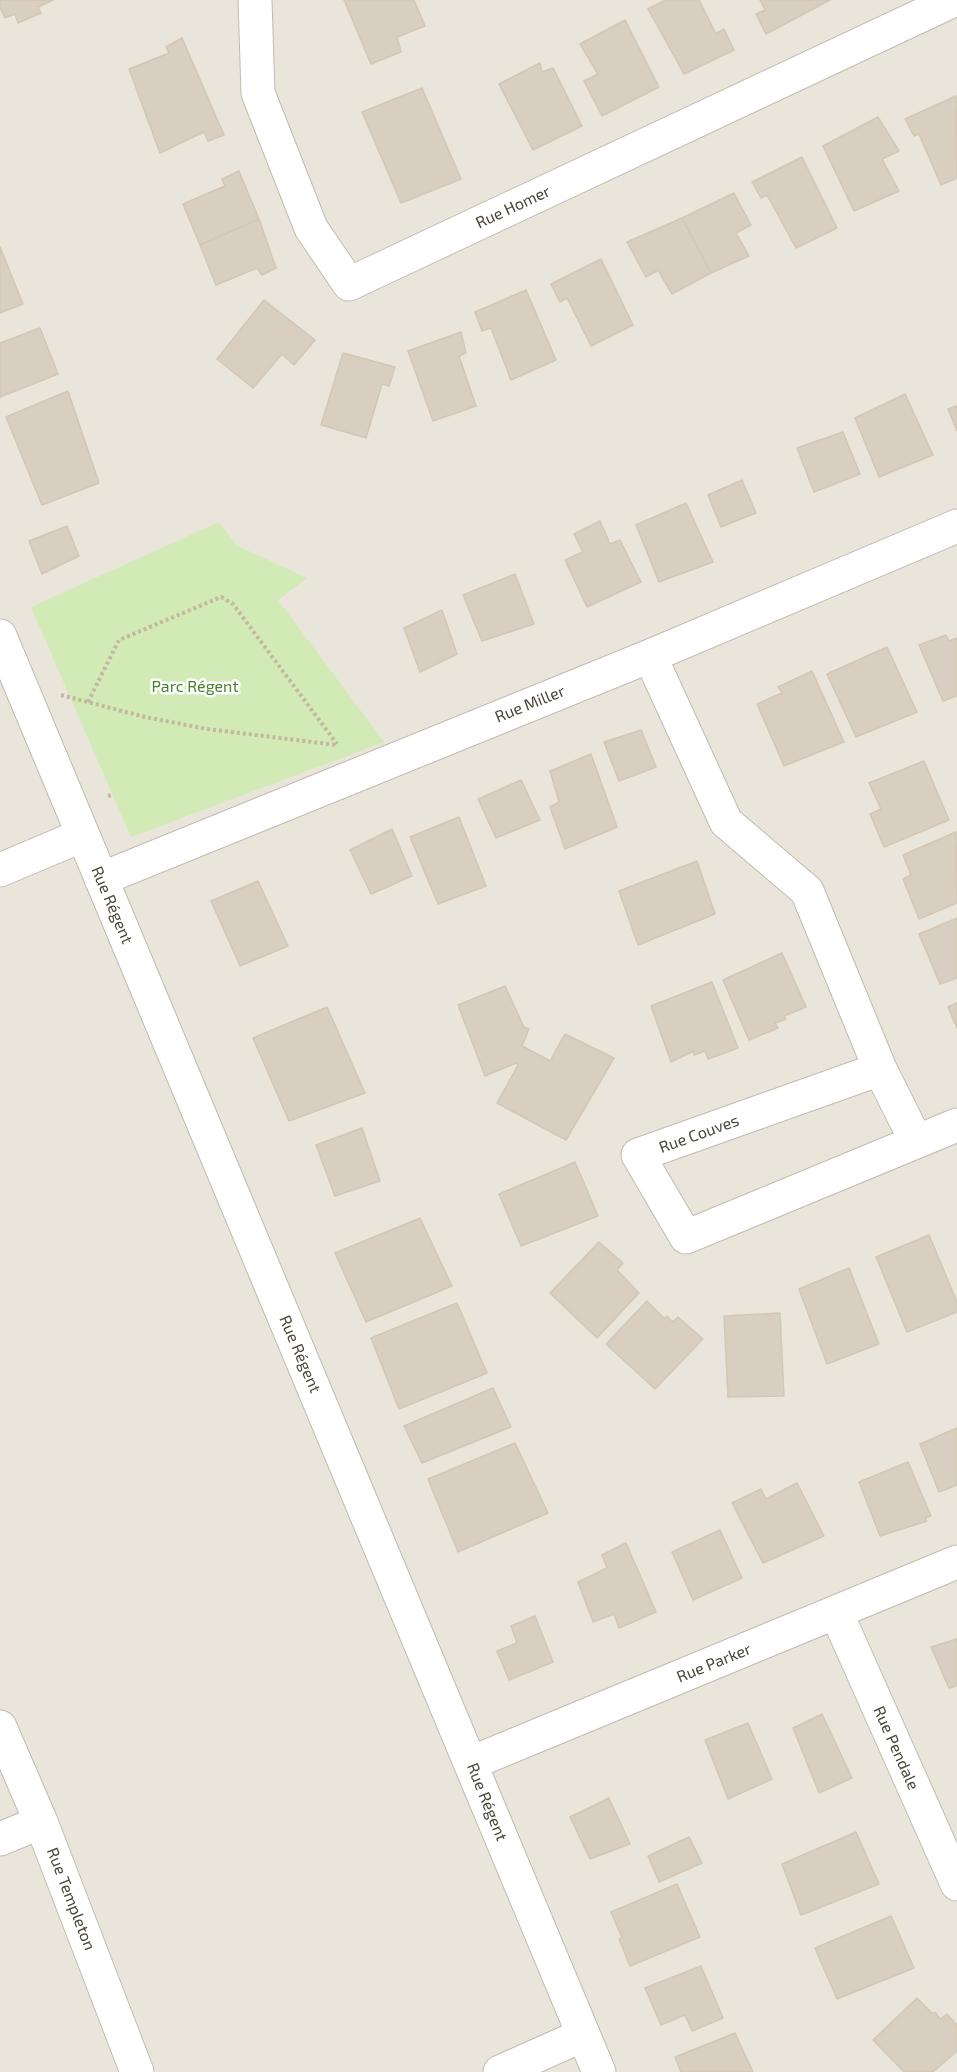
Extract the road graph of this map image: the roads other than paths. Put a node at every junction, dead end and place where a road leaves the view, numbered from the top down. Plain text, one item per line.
1 (255, 0) edge
2 (954, 0) edge
3 (957, 526) edge
4 (0, 636) edge
5 (650, 656) junction
6 (83, 835) junction
7 (0, 870) edge
8 (101, 879) junction
9 (880, 1069) junction
10 (957, 1125) edge
11 (916, 1141) junction
12 (957, 1562) edge
13 (836, 1612) junction
14 (0, 1727) edge
15 (471, 1763) junction
16 (41, 1822) junction
17 (0, 1839) edge
18 (957, 1884) edge
19 (583, 2035) junction
20 (137, 2072) edge
21 (500, 2072) edge
22 (599, 2072) edge

1 - 2 street, Rue Homer
3 - 5 street, Rue Miller
4 - 6 street, Rue Régent
5 - 8 street, Rue Miller
5 - 9 street
6 - 7 street
6 - 8 street, Rue Régent
8 - 15 street, Rue Régent
9 - 11 street
9 - 11 street, Rue Couves
10 - 11 street, Rue Couves
12 - 13 street, Rue Parker
13 - 15 street, Rue Parker
13 - 18 street, Rue Pendale
14 - 16 street, Rue Templeton
15 - 19 street, Rue Régent
16 - 17 street
16 - 20 street, Rue Templeton
19 - 21 street
19 - 22 street, Rue Régent

